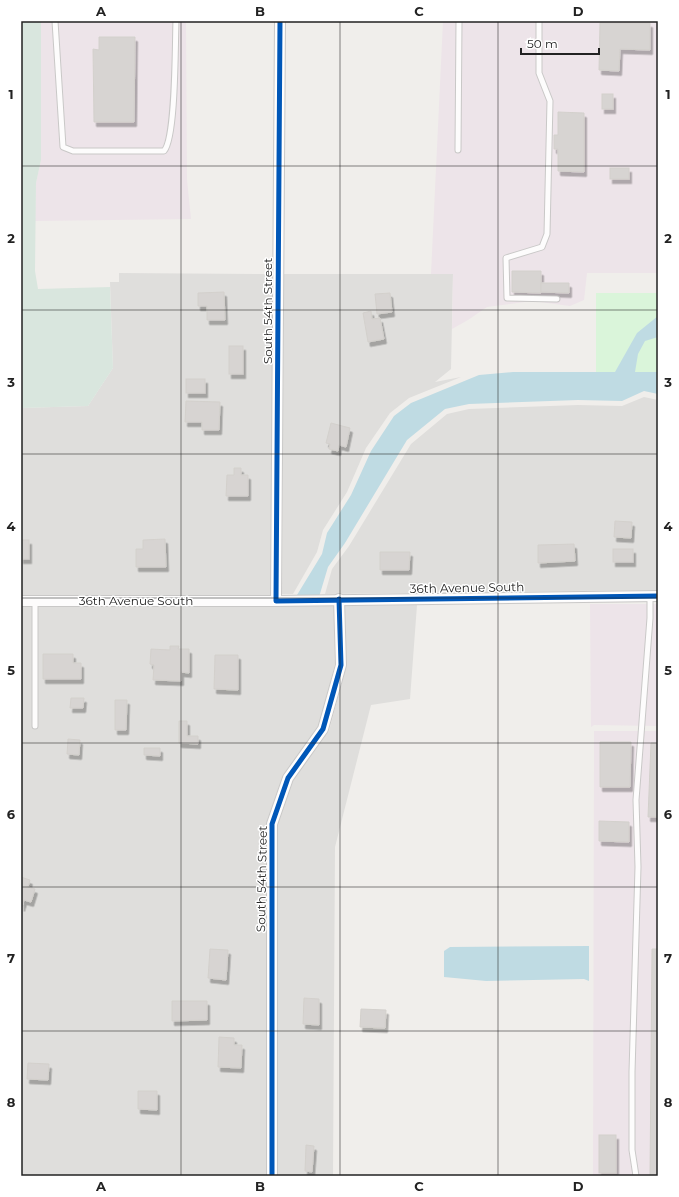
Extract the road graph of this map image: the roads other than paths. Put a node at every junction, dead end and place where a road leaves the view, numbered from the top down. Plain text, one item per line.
1 (55, 21) edge
2 (176, 21) edge
3 (280, 21) edge
4 (459, 21) edge
5 (539, 21) edge
6 (458, 150) dead end
7 (557, 299) dead end
8 (654, 596) edge
9 (339, 600) junction
10 (21, 601) edge
11 (35, 601) junction
12 (276, 601) junction
13 (35, 726) dead end
14 (272, 1176) edge
15 (636, 1176) edge

1 - 2 lane
3 - 12 street, South 54th Street
4 - 6 lane
5 - 7 lane
8 - 9 street, 36th Avenue South
8 - 15 lane
9 - 12 street, 36th Avenue South
9 - 14 street, South 54th Street
10 - 11 street, 36th Avenue South
11 - 12 street, 36th Avenue South
11 - 13 lane

